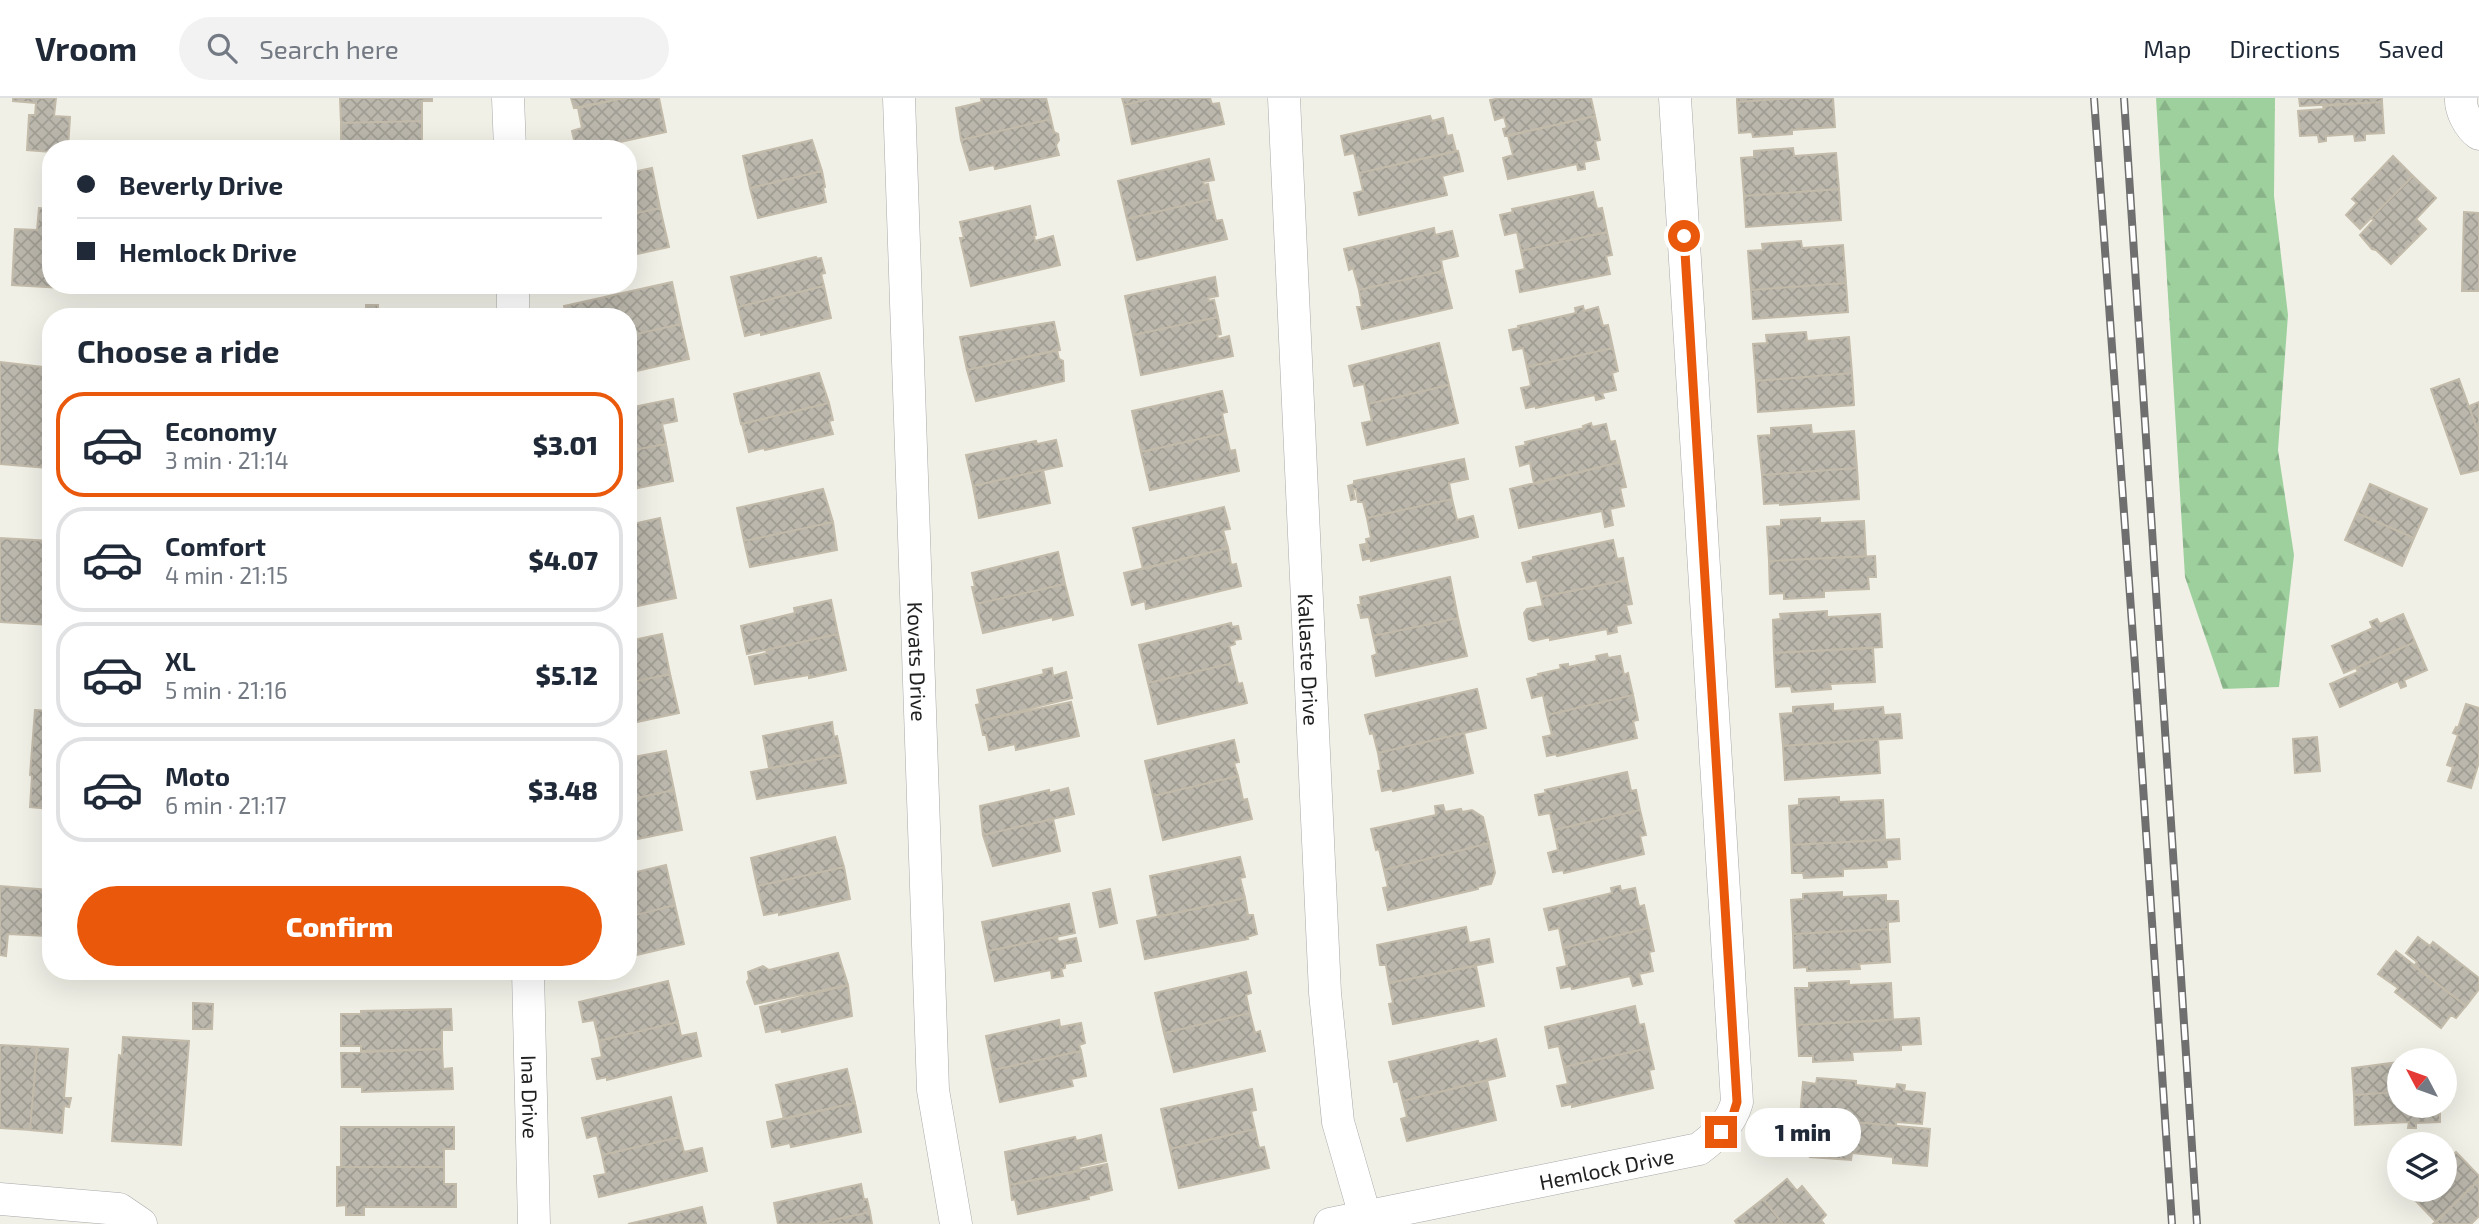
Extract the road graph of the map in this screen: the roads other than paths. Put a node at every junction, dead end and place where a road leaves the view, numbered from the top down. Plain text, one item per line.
1 (508, 98) edge
2 (899, 98) edge
3 (1284, 98) edge
4 (1675, 98) edge
5 (2461, 98) edge
6 (2479, 134) edge
7 (510, 140) edge
8 (528, 980) edge
9 (0, 1199) edge
10 (1365, 1216) junction
11 (141, 1224) edge
12 (534, 1224) edge
13 (956, 1224) edge
14 (1330, 1224) edge

1 - 7 street
2 - 13 street, Kovats Drive
3 - 10 street, Kallaste Drive
4 - 10 street, Hemlock Drive
5 - 6 street
8 - 12 street, Ina Drive
9 - 11 street
10 - 14 street, Hemlock Drive

